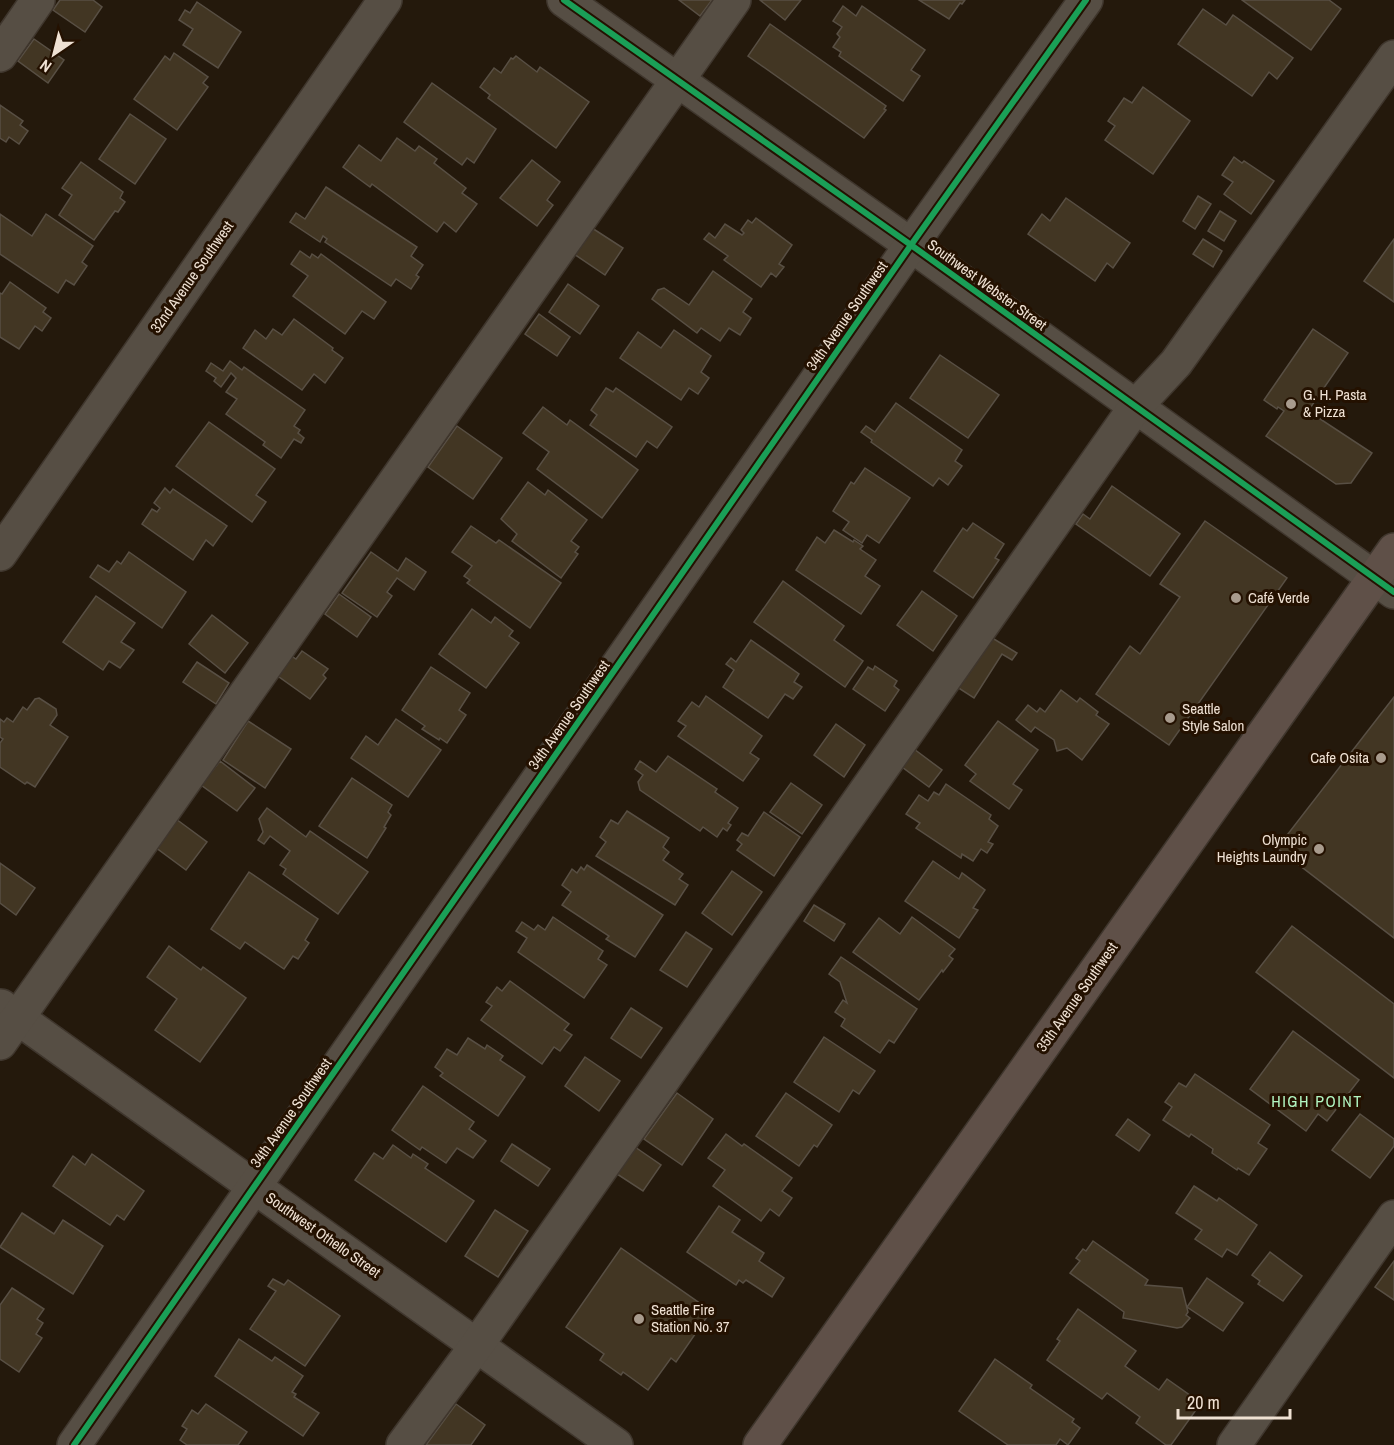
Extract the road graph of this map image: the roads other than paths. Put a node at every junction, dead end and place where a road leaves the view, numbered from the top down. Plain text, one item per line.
1 (38, 0) edge
2 (385, 0) edge
3 (564, 0) edge
4 (734, 0) edge
5 (1086, 0) edge
6 (0, 55) edge
7 (1394, 57) edge
8 (677, 81) junction
9 (911, 245) junction
10 (1136, 406) junction
11 (1394, 550) edge
12 (0, 554) edge
13 (1384, 585) edge
14 (6, 1022) edge
15 (255, 1187) junction
16 (1394, 1217) edge
17 (477, 1344) junction
18 (74, 1445) edge
19 (404, 1445) edge
20 (616, 1445) edge
21 (760, 1445) edge
22 (1234, 1445) edge

1 - 6 street
2 - 12 street, 32nd Avenue Southwest
3 - 8 street, Southwest Webster Street
4 - 8 street
5 - 9 street, 34th Avenue Southwest
7 - 10 street
8 - 9 street, Southwest Webster Street
8 - 14 street
9 - 10 street, Southwest Webster Street
9 - 15 street, 34th Avenue Southwest
10 - 13 street, Southwest Webster Street
10 - 17 street
11 - 13 main road, 35th Avenue Southwest
13 - 21 main road, 35th Avenue Southwest
14 - 15 street, Southwest Othello Street
15 - 17 street, Southwest Othello Street
15 - 18 street, 34th Avenue Southwest
16 - 22 street
17 - 19 street
17 - 20 street, Southwest Othello Street

